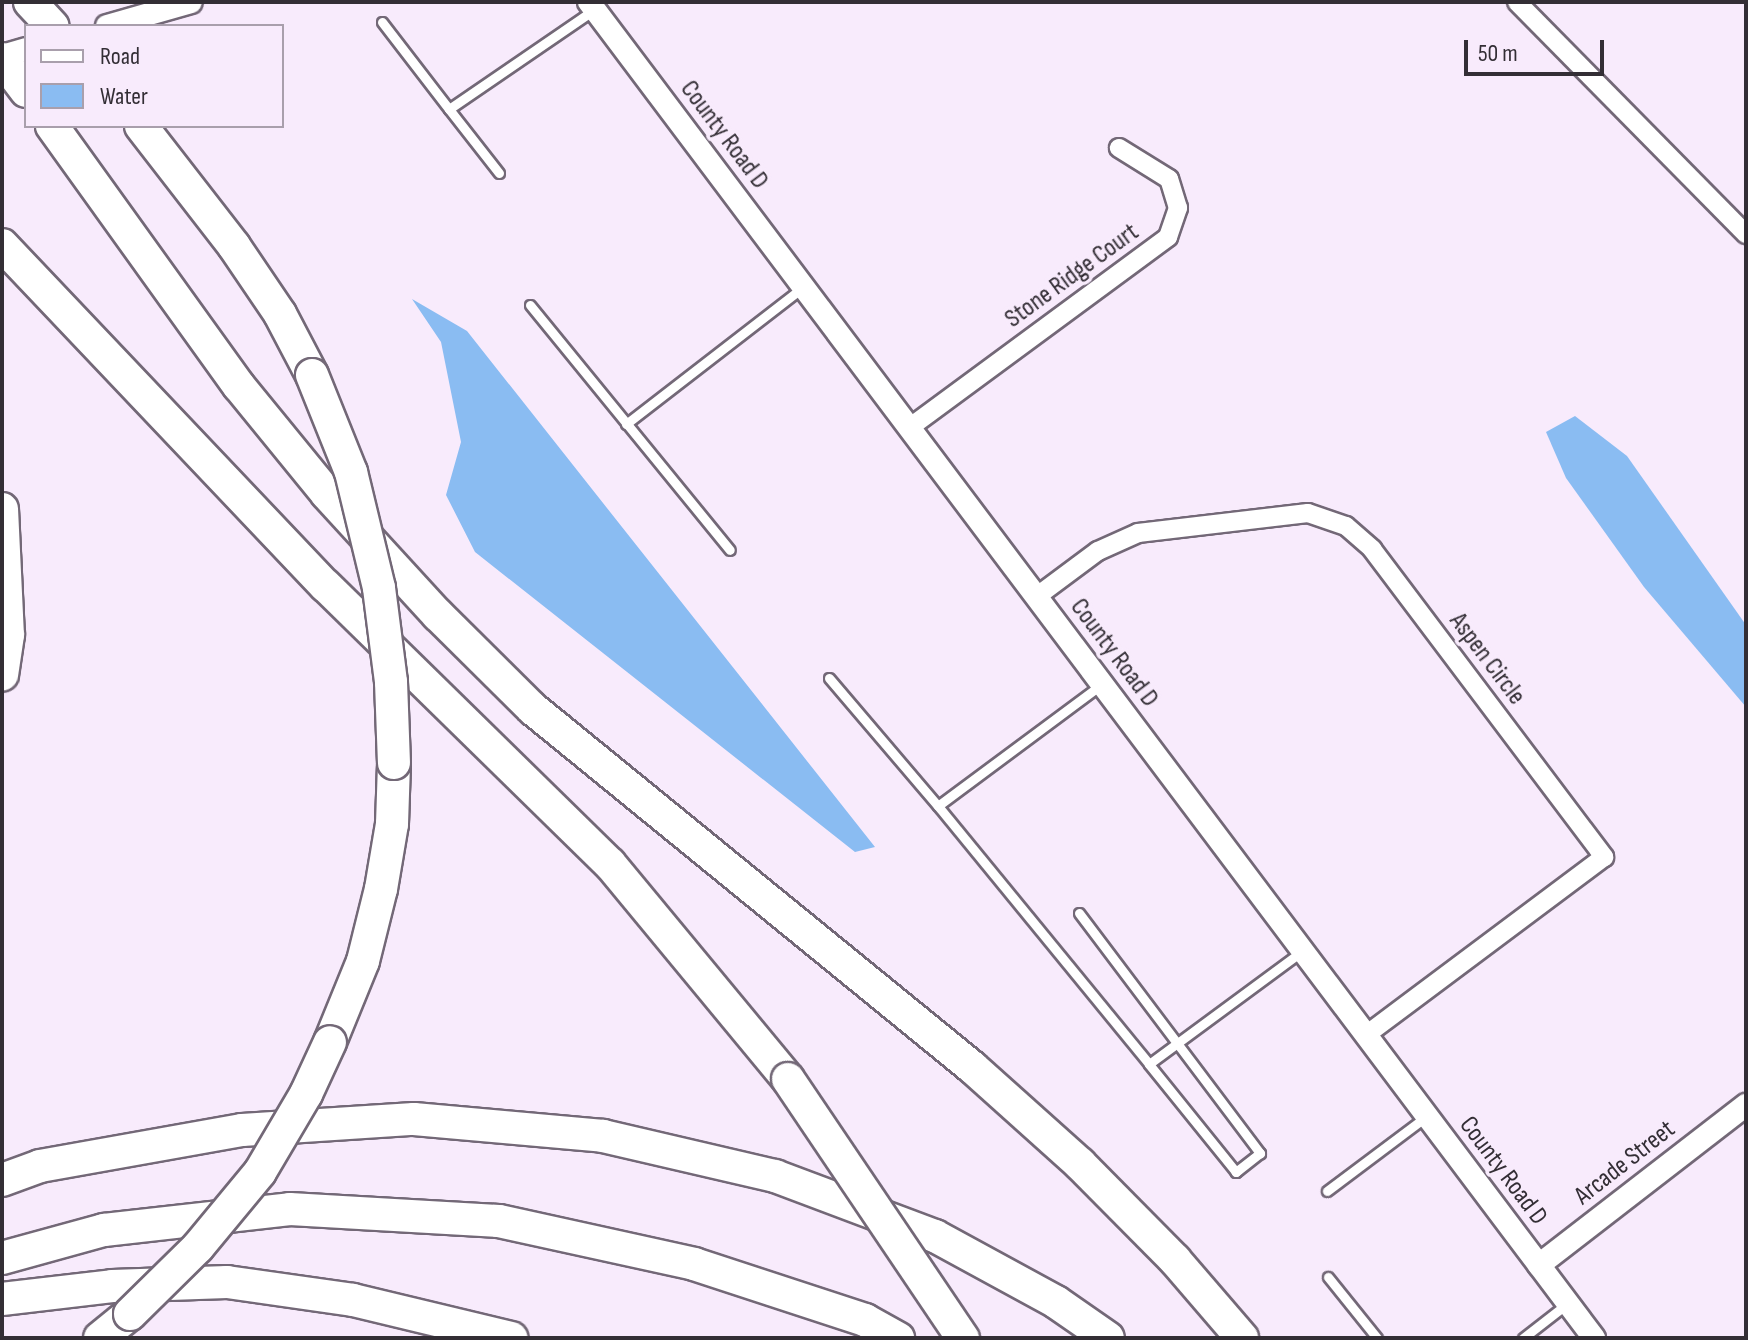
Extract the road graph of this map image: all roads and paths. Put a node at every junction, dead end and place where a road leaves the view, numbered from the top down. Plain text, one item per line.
1 (30, 2) edge
2 (191, 2) edge
3 (1517, 2) edge
4 (592, 6) edge
5 (382, 22) dead end
6 (50, 24) edge
7 (114, 24) edge
8 (24, 50) edge
9 (2, 58) edge
10 (24, 88) edge
11 (449, 109) junction
12 (53, 128) edge
13 (143, 128) edge
14 (1119, 148) dead end
15 (499, 173) dead end
16 (1746, 234) edge
17 (2, 245) edge
18 (803, 287) junction
19 (530, 305) dead end
20 (626, 424) junction
21 (909, 428) junction
22 (2, 509) edge
23 (730, 550) dead end
24 (1036, 597) junction
25 (2, 675) edge
26 (829, 678) dead end
27 (1102, 684) junction
28 (938, 806) junction
29 (1079, 913) dead end
30 (1302, 951) junction
31 (1366, 1035) junction
32 (1175, 1044) junction
33 (1149, 1064) junction
34 (1746, 1105) edge
35 (1427, 1116) junction
36 (2, 1180) edge
37 (1327, 1191) dead end
38 (2, 1258) edge
39 (1539, 1265) junction
40 (1328, 1277) dead end
41 (2, 1299) edge
42 (1568, 1303) junction
43 (100, 1338) edge
44 (511, 1338) edge
45 (898, 1338) edge
46 (963, 1338) edge
47 (1108, 1338) edge
48 (1242, 1338) edge
49 (1377, 1338) edge
50 (1523, 1338) edge
51 (1594, 1338) edge

1 - 6 highway
2 - 7 street
3 - 16 street
4 - 11 lane
4 - 18 street, County Road D
5 - 11 lane
8 - 9 street
9 - 10 highway
11 - 15 lane
12 - 48 highway
13 - 43 highway, bridge
14 - 21 street, Stone Ridge Court
17 - 46 highway, bridge
18 - 20 lane
18 - 21 street, County Road D
19 - 20 lane
20 - 23 lane
21 - 24 street, County Road D
22 - 25 highway
24 - 27 street, County Road D
24 - 31 street, Aspen Circle
26 - 28 lane
27 - 28 lane
27 - 30 street, County Road D
28 - 33 lane
29 - 32 lane
30 - 31 street, County Road D
30 - 32 lane
31 - 35 street, County Road D
32 - 33 lane
32 - 33 lane
34 - 39 street, Arcade Street
35 - 37 lane
35 - 39 street, County Road D
36 - 47 highway
38 - 45 highway
39 - 42 street, County Road D
40 - 49 lane
41 - 44 highway
42 - 50 lane
42 - 51 street, County Road D

